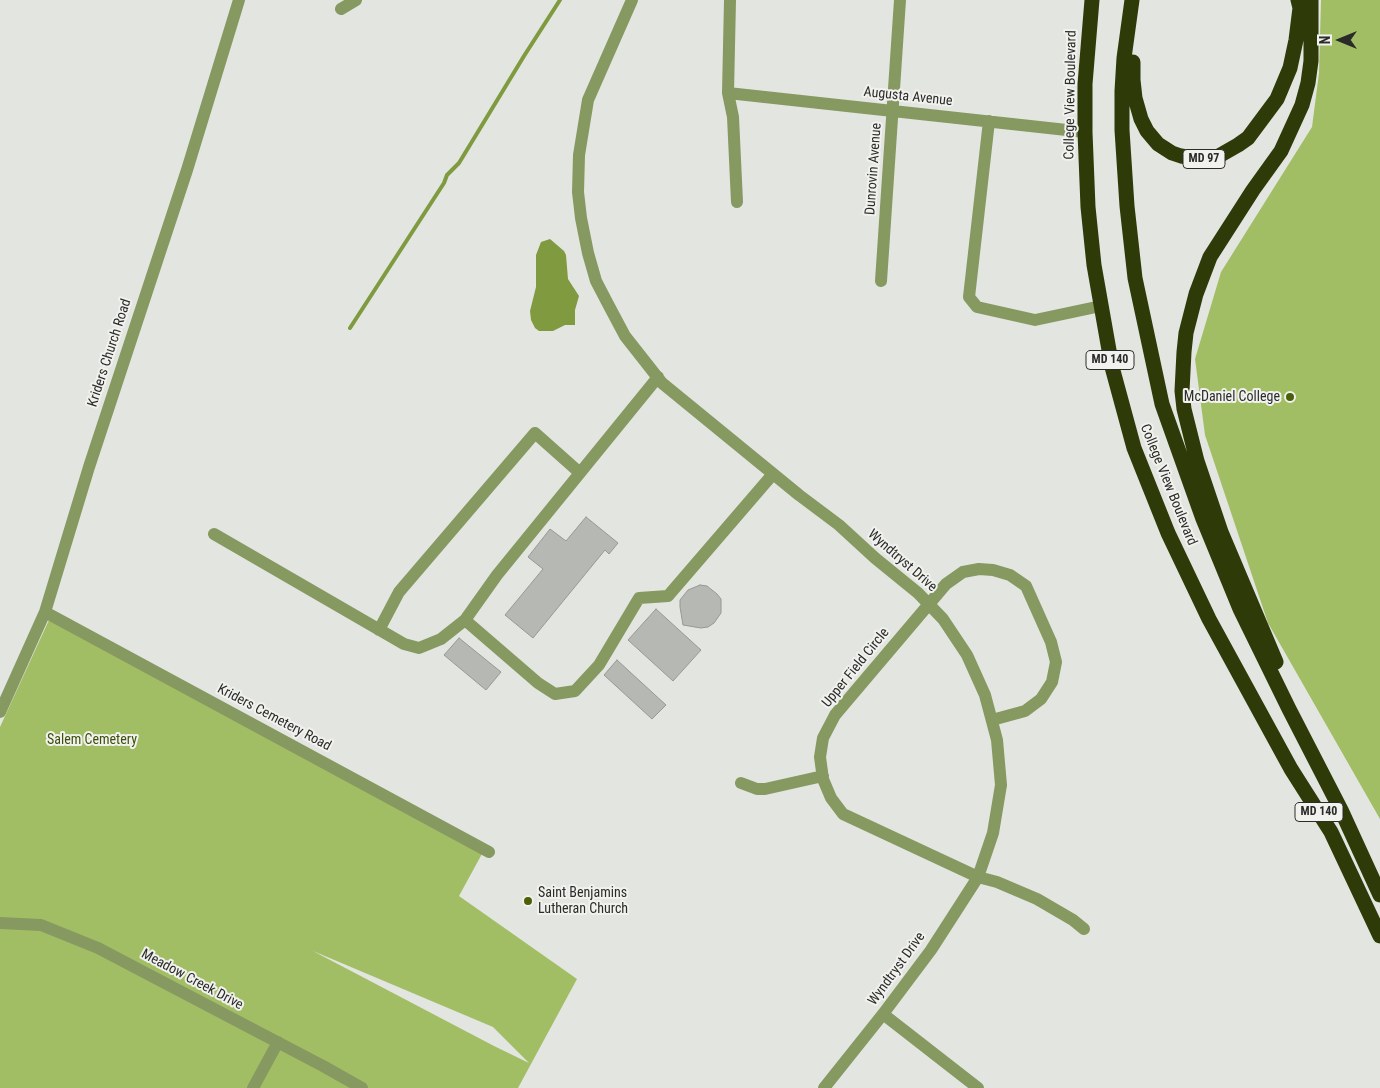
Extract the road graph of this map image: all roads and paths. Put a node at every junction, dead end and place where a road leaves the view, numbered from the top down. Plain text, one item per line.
1 (239, 0) edge
2 (356, 0) edge
3 (632, 0) edge
4 (730, 0) edge
5 (900, 0) edge
6 (1091, 0) edge
7 (1132, 0) edge
8 (1139, 0) edge
9 (1302, 2) edge
10 (341, 9) dead end
11 (728, 93) junction
12 (892, 110) junction
13 (989, 121) junction
14 (1085, 132) junction
15 (737, 202) dead end
16 (881, 281) dead end
17 (1100, 306) junction
18 (658, 377) junction
19 (580, 473) junction
20 (773, 474) junction
21 (214, 534) dead end
22 (928, 604) junction
23 (45, 612) junction
24 (465, 620) junction
25 (379, 630) junction
26 (6, 684) edge
27 (0, 712) edge
28 (992, 720) junction
29 (1323, 774) junction
30 (823, 776) junction
31 (741, 783) dead end
32 (1341, 810) junction
33 (489, 852) dead end
34 (978, 876) junction
35 (1380, 876) edge
36 (1380, 895) edge
37 (0, 923) edge
38 (1084, 929) dead end
39 (1380, 936) edge
40 (882, 1014) junction
41 (278, 1042) junction
42 (254, 1088) edge
43 (362, 1088) edge
44 (824, 1088) edge
45 (978, 1088) edge

1 - 23 street, Kriders Church Road
2 - 10 street
3 - 18 street, Wyndtryst Drive
4 - 11 street
5 - 12 street, Dunrovin Avenue
6 - 14 highway, College View Boulevard / MD 140
7 - 29 highway, College View Boulevard / MD 140
8 - 9 highway, MD 97
9 - 29 highway
11 - 12 street, Augusta Avenue
11 - 15 street
12 - 13 street, Augusta Avenue
12 - 16 street, Dunrovin Avenue
13 - 14 street, Augusta Avenue
13 - 17 street
14 - 17 highway, College View Boulevard / MD 140
17 - 39 highway, College View Boulevard / MD 140
18 - 19 street
18 - 20 street, Wyndtryst Drive
19 - 24 street
19 - 25 street
20 - 22 street, Wyndtryst Drive
20 - 24 street
21 - 25 street
22 - 28 street, Wyndtryst Drive
22 - 28 street, Upper Field Circle
22 - 30 street, Upper Field Circle
23 - 26 street, Kriders Church Road
23 - 33 street, Kriders Cemetery Road
24 - 25 street
26 - 27 street, Kriders Church Road
28 - 34 street, Wyndtryst Drive
29 - 32 highway, College View Boulevard / MD 140
30 - 31 street
30 - 34 street, Upper Field Circle
32 - 35 highway
32 - 36 highway, College View Boulevard / MD 140
34 - 38 street, Upper Field Circle
34 - 40 street, Wyndtryst Drive
37 - 41 street, Meadow Creek Drive
40 - 44 street, Wyndtryst Drive
40 - 45 street
41 - 42 street
41 - 43 street, Meadow Creek Drive

